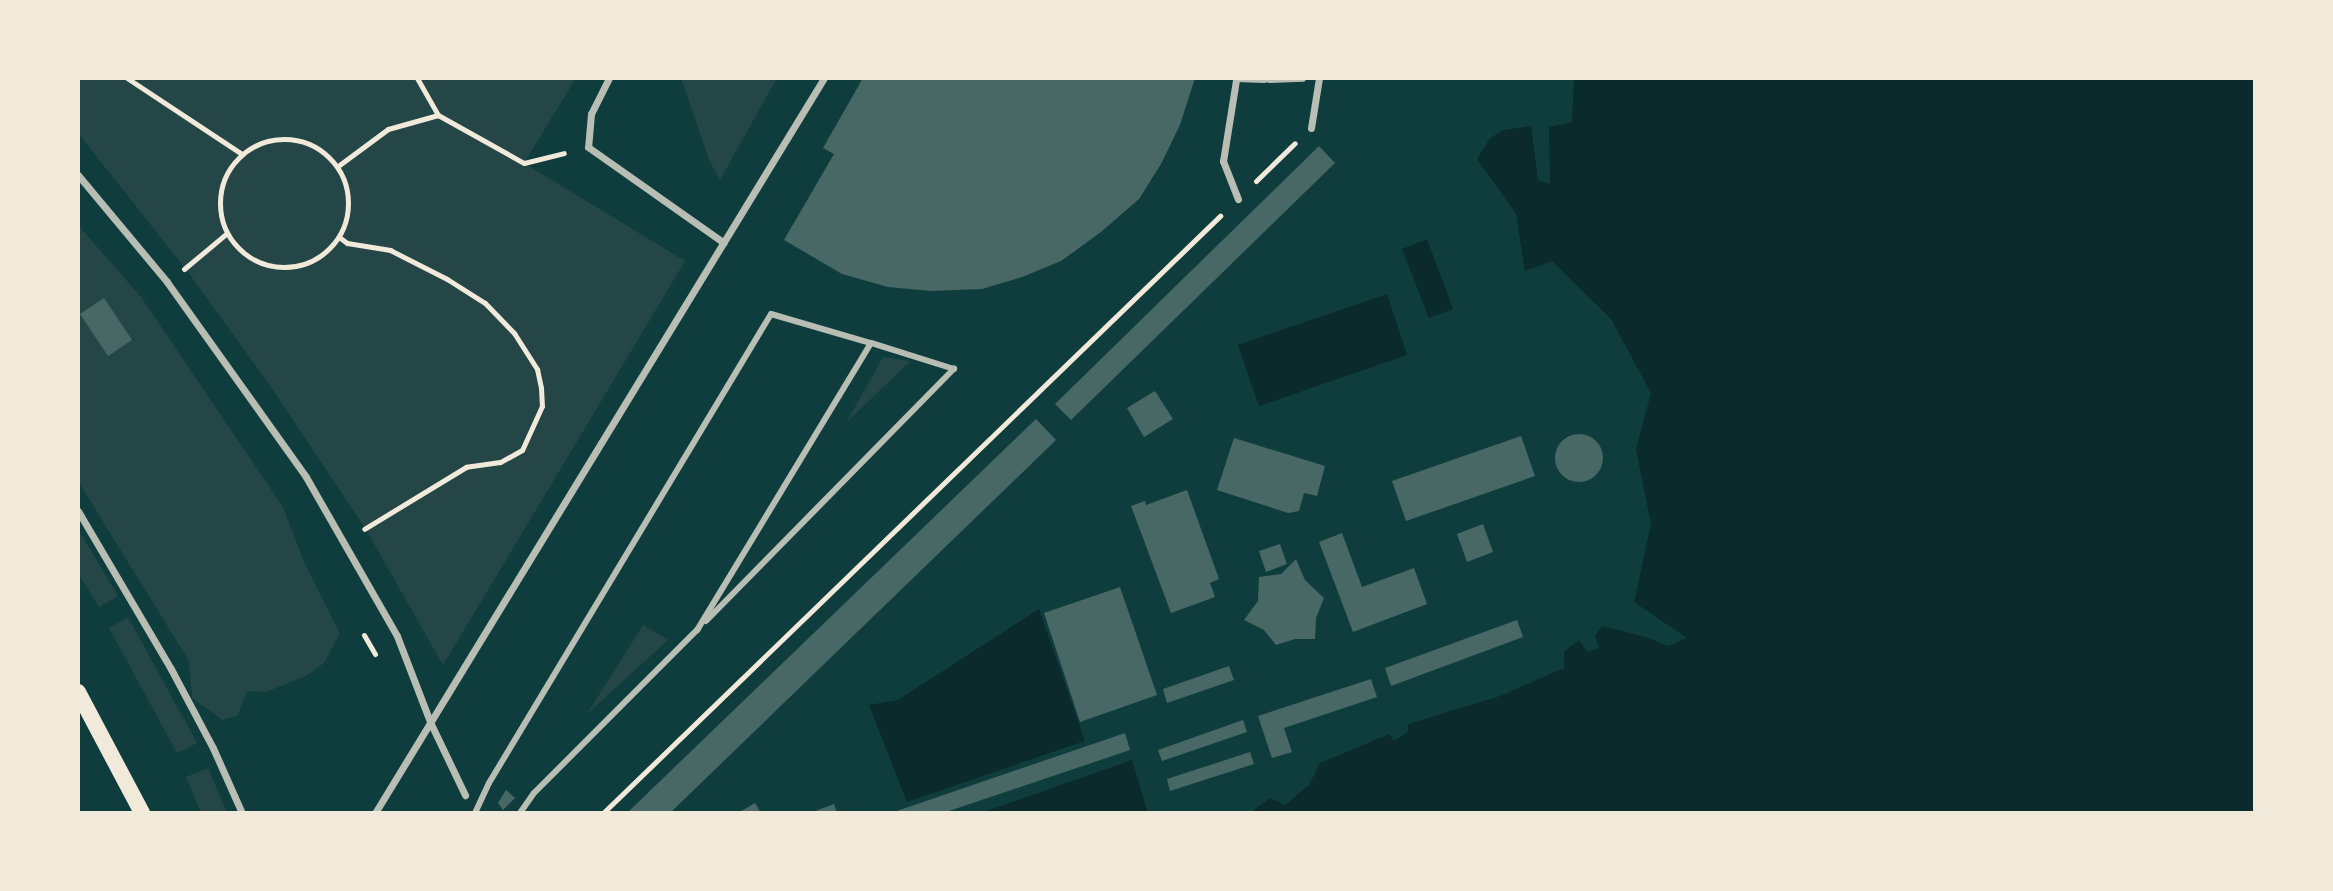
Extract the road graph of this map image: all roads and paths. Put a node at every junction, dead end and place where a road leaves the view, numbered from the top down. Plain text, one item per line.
1 (127, 78) edge
2 (417, 78) edge
3 (609, 78) edge
4 (824, 78) edge
5 (1302, 78) edge
6 (1319, 78) edge
7 (1236, 79) edge
8 (1266, 79) edge
9 (438, 115) junction
10 (1311, 128) dead end
11 (588, 147) junction
12 (242, 154) junction
13 (338, 166) junction
14 (1272, 166) dead end
15 (78, 175) edge
16 (1238, 199) junction
17 (227, 233) junction
18 (339, 237) junction
19 (724, 243) junction
20 (167, 282) junction
21 (871, 343) junction
22 (78, 511) edge
23 (344, 543) junction
24 (697, 630) junction
25 (78, 692) edge
26 (431, 724) junction
27 (465, 795) dead end
28 (142, 813) edge
29 (242, 813) edge
30 (375, 813) edge
31 (475, 813) edge
32 (520, 813) edge
33 (603, 813) edge

1 - 12 path
2 - 9 path
3 - 11 street
4 - 19 street
5 - 8 street
6 - 10 street
7 - 8 street
7 - 16 street
9 - 11 path
9 - 13 path
11 - 19 street
12 - 13 path
12 - 17 path
13 - 18 path
14 - 16 path
15 - 20 street
16 - 33 path
17 - 18 path
17 - 20 path
18 - 23 path
19 - 26 street
20 - 23 street
21 - 24 lane
21 - 24 lane
21 - 31 lane
22 - 29 street
23 - 26 street
24 - 32 lane
25 - 28 main road
26 - 27 street
26 - 30 street

